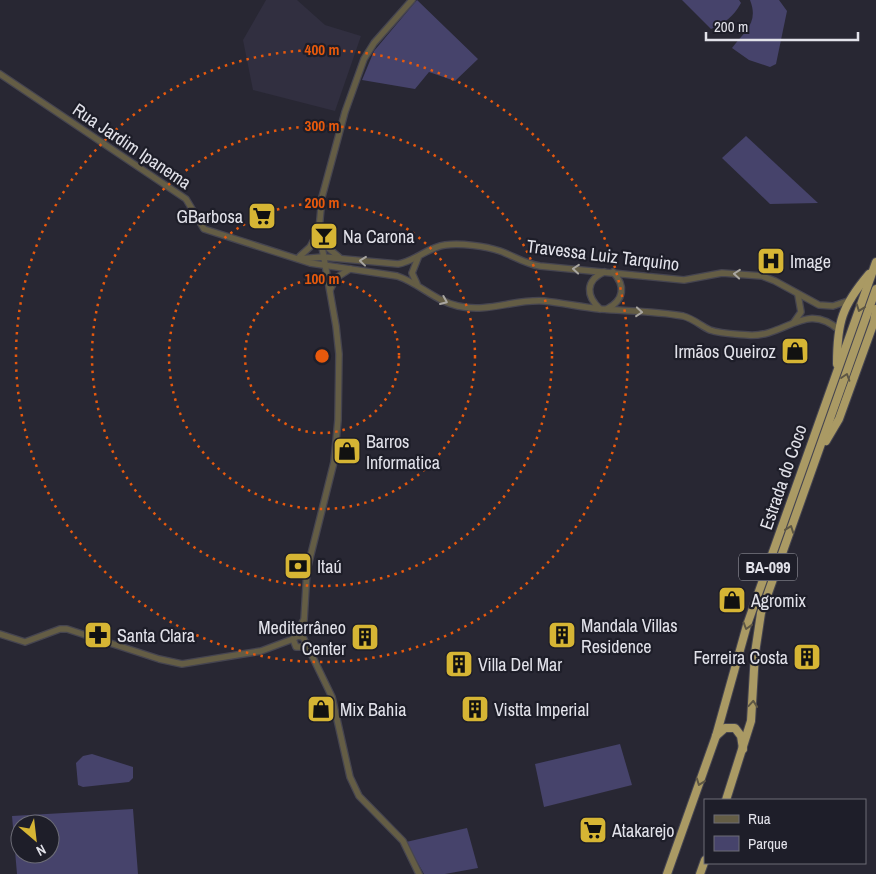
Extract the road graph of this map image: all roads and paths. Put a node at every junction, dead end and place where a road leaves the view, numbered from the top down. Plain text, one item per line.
1 (412, 0) edge
2 (0, 74) edge
3 (319, 230) junction
4 (320, 240) junction
5 (323, 257) junction
6 (419, 257) junction
7 (340, 258) junction
8 (298, 259) junction
9 (393, 264) junction
10 (875, 265) edge
11 (324, 266) junction
12 (350, 269) junction
13 (604, 272) junction
14 (613, 272) junction
15 (386, 273) junction
16 (418, 286) junction
17 (876, 289) edge
18 (329, 291) junction
19 (798, 295) junction
20 (876, 298) edge
21 (848, 301) junction
22 (604, 309) junction
23 (876, 309) edge
24 (792, 324) junction
25 (839, 330) junction
26 (837, 370) junction
27 (816, 458) junction
28 (303, 621) junction
29 (0, 634) edge
30 (294, 638) junction
31 (304, 641) junction
32 (275, 647) junction
33 (296, 647) junction
34 (314, 658) junction
35 (716, 736) junction
36 (743, 752) junction
37 (726, 799) edge
38 (419, 874) edge
39 (666, 874) edge

1 - 3 street
2 - 8 street, Rua Jardim Ipanema
3 - 4 street
3 - 8 street
4 - 5 street
4 - 7 street
5 - 7 street, Travessa Luiz Tarquino
5 - 8 street, Rua Jardim Ipanema
5 - 11 street
6 - 9 street, Travessa Luiz Tarquino
13 -> 6 street, Travessa Luiz Tarquino
6 - 16 street
9 -> 7 street, Travessa Luiz Tarquino
8 - 11 street, Rua Jardim Ipanema
9 - 15 street
10 - 21 highway
10 -> 26 highway, Estrada do Coco / BA-099
11 - 12 street
11 - 18 street
12 - 15 street
12 - 18 street
13 - 14 street, Travessa Luiz Tarquino
13 - 22 street
19 -> 14 street, Travessa Luiz Tarquino
14 - 22 street
15 - 16 street
16 -> 22 street
17 - 20 highway
27 -> 17 highway, Estrada do Coco / BA-099
18 - 28 street
19 - 21 street, Travessa Luiz Tarquino
19 - 24 street
21 - 25 highway
22 -> 24 street
23 - 27 highway
24 - 25 street
25 - 26 highway
26 -> 35 highway, Estrada do Coco / BA-099
36 -> 27 highway, Estrada do Coco / BA-099
28 - 30 street
28 - 31 street
29 - 32 street
30 - 31 street
30 - 32 street
30 - 33 street
31 - 33 street
31 - 34 street
32 - 33 street
33 - 34 street
34 - 38 street
35 - 36 highway
35 -> 39 highway, Estrada do Coco / BA-099
36 - 37 highway, Estrada do Coco / BA-099

